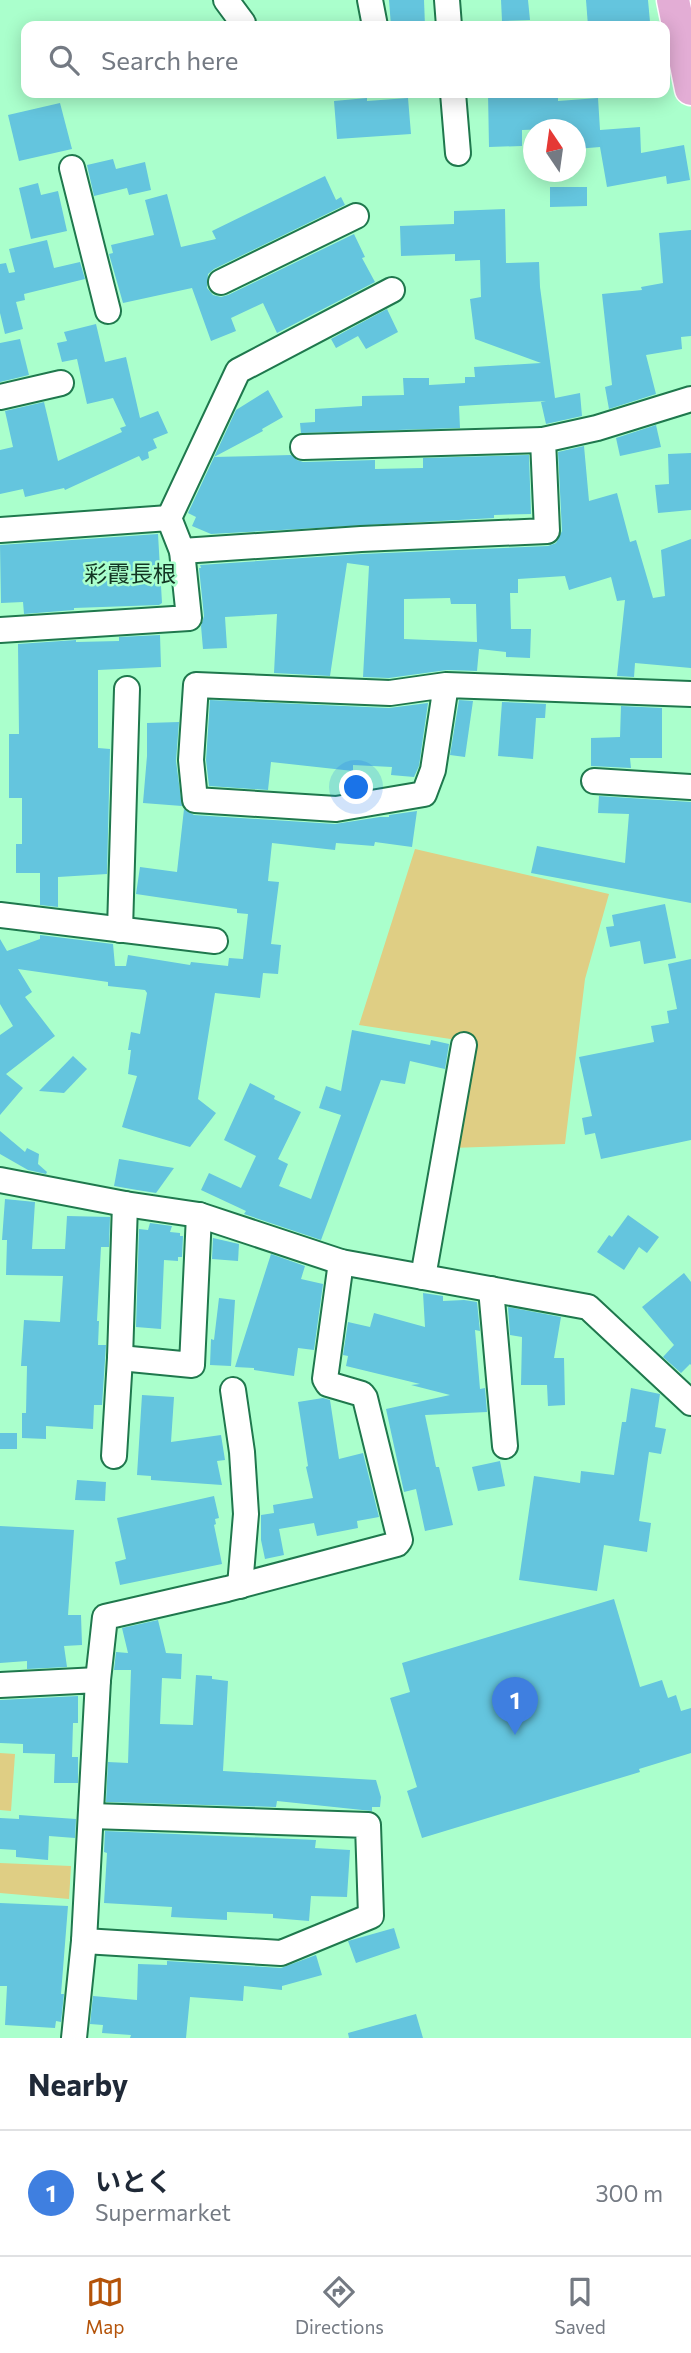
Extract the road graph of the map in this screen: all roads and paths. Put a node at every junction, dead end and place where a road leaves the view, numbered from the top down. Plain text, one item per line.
1 (226, 0) edge
2 (370, 0) edge
3 (447, 0) edge
4 (673, 0) edge
5 (242, 21) edge
6 (373, 21) edge
7 (449, 21) edge
8 (691, 89) edge
9 (453, 98) edge
10 (458, 153) dead end
11 (72, 167) dead end
12 (356, 216) dead end
13 (221, 282) dead end
14 (392, 290) dead end
15 (108, 310) dead end
16 (61, 383) dead end
17 (0, 397) edge
18 (691, 399) edge
19 (543, 440) junction
20 (303, 447) dead end
21 (169, 518) junction
22 (0, 530) edge
23 (182, 551) junction
24 (0, 630) edge
25 (446, 685) junction
26 (127, 689) dead end
27 (691, 694) edge
28 (594, 781) dead end
29 (691, 787) edge
30 (0, 915) edge
31 (120, 930) junction
32 (215, 941) dead end
33 (464, 1045) dead end
34 (0, 1180) edge
35 (125, 1204) junction
36 (199, 1215) junction
37 (341, 1262) junction
38 (423, 1277) junction
39 (491, 1289) junction
40 (120, 1358) junction
41 (233, 1390) dead end
42 (691, 1403) edge
43 (506, 1446) dead end
44 (114, 1456) dead end
45 (240, 1586) junction
46 (98, 1680) junction
47 (0, 1685) edge
48 (91, 1816) junction
49 (85, 1941) junction
50 (74, 2038) edge

1 - 5 street
2 - 6 street
3 - 7 street
4 - 8 main road
9 - 10 street
11 - 15 street
12 - 13 street
14 - 21 street
16 - 17 street
18 - 19 street
19 - 20 street
19 - 23 street
21 - 22 street
21 - 23 street
23 - 24 street
25 - 25 street
25 - 27 street
26 - 31 street
28 - 29 street
30 - 31 street
31 - 32 street
33 - 38 street
34 - 35 street
35 - 36 street
35 - 40 street
36 - 37 street
36 - 40 street
37 - 38 street
37 - 45 street
38 - 39 street
39 - 42 street
39 - 43 street
40 - 44 street
41 - 45 street
45 - 46 street
46 - 47 street
46 - 48 street
48 - 49 street
48 - 49 street
49 - 50 street

